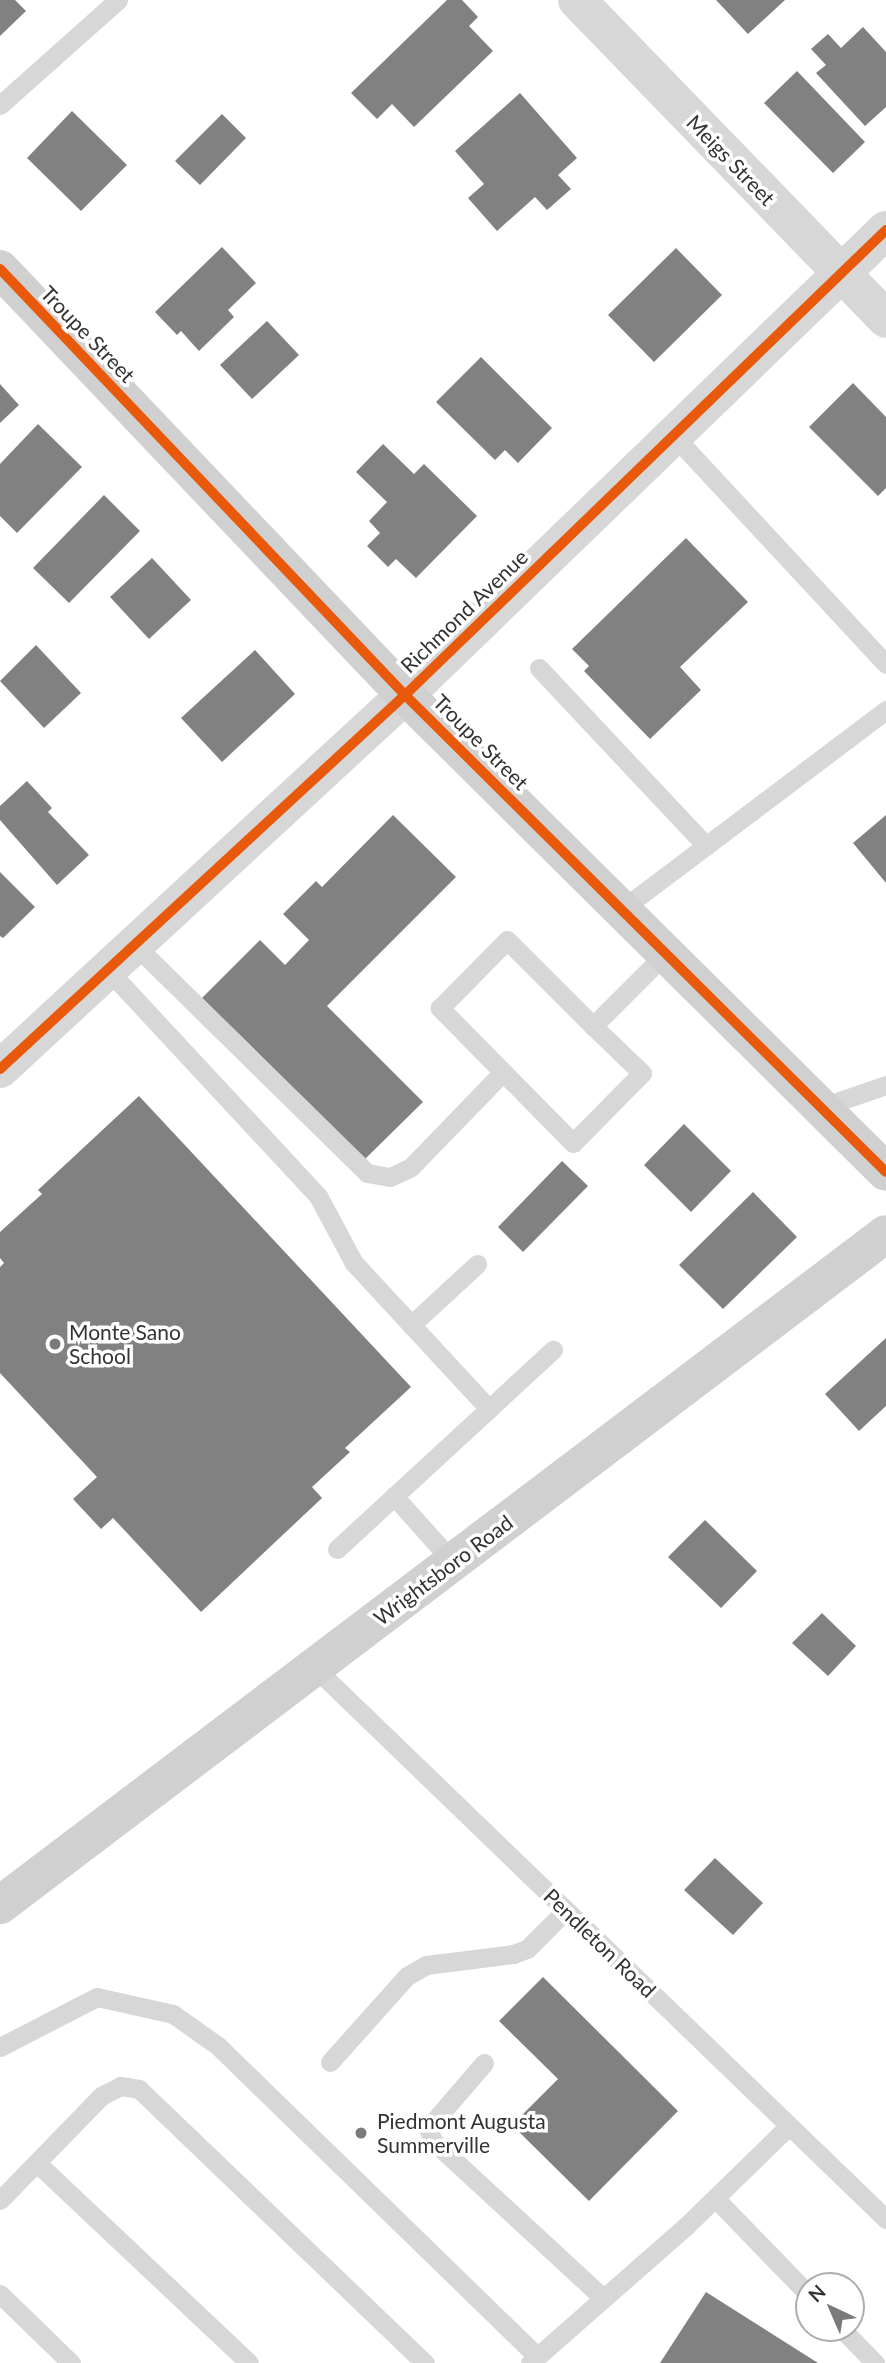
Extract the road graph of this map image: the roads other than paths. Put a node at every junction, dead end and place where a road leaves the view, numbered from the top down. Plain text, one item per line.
1 (118, 0) edge
2 (577, 0) edge
3 (0, 105) edge
4 (886, 230) edge
5 (0, 269) edge
6 (842, 274) junction
7 (886, 319) edge
8 (674, 436) junction
9 (886, 664) edge
10 (539, 668) dead end
11 (405, 695) junction
12 (886, 710) edge
13 (706, 846) junction
14 (622, 909) junction
15 (666, 954) junction
16 (121, 957) junction
17 (593, 1026) junction
18 (0, 1069) edge
19 (503, 1072) junction
20 (886, 1085) edge
21 (822, 1107) junction
22 (886, 1172) edge
23 (886, 1234) edge
24 (478, 1264) dead end
25 (411, 1325) junction
26 (553, 1350) dead end
27 (489, 1409) junction
28 (394, 1496) junction
29 (337, 1549) dead end
30 (453, 1562) junction
31 (314, 1667) junction
32 (0, 1905) edge
33 (566, 1910) junction
34 (0, 2047) edge
35 (330, 2062) dead end
36 (484, 2063) dead end
37 (789, 2126) junction
38 (37, 2163) junction
39 (4, 2189) edge
40 (715, 2198) junction
41 (886, 2219) edge
42 (795, 2281) edge
43 (0, 2294) edge
44 (603, 2298) junction
45 (855, 2342) edge
46 (533, 2359) edge
47 (71, 2363) edge
48 (249, 2363) edge
49 (425, 2363) edge
50 (875, 2363) edge

1 - 3 lane
2 - 6 street, Meigs Street
4 - 6 street, Richmond Avenue
5 - 11 street, Troupe Street
6 - 7 street, Meigs Street
6 - 8 street, Richmond Avenue
8 - 9 lane
8 - 11 street, Richmond Avenue
10 - 13 lane
11 - 14 street, Troupe Street
11 - 16 street, Richmond Avenue
12 - 13 lane
13 - 14 lane
14 - 15 street, Troupe Street
15 - 17 lane
15 - 21 street, Troupe Street
16 - 18 street, Richmond Avenue
16 - 19 lane
16 - 25 lane
17 - 19 lane
17 - 19 lane
20 - 21 lane
21 - 22 street, Troupe Street
23 - 30 street, Wrightsboro Road
24 - 25 lane
25 - 27 lane
26 - 27 lane
27 - 28 lane
28 - 29 lane
28 - 30 lane
30 - 31 street, Wrightsboro Road
31 - 32 street, Wrightsboro Road
31 - 33 lane, Pendleton Road
33 - 35 lane
33 - 37 lane, Pendleton Road
34 - 46 lane
36 - 44 lane
37 - 40 lane
37 - 41 lane, Pendleton Road
38 - 39 lane
38 - 48 lane
38 - 49 lane
40 - 42 lane
40 - 44 lane
43 - 47 lane
44 - 46 lane
45 - 50 lane

